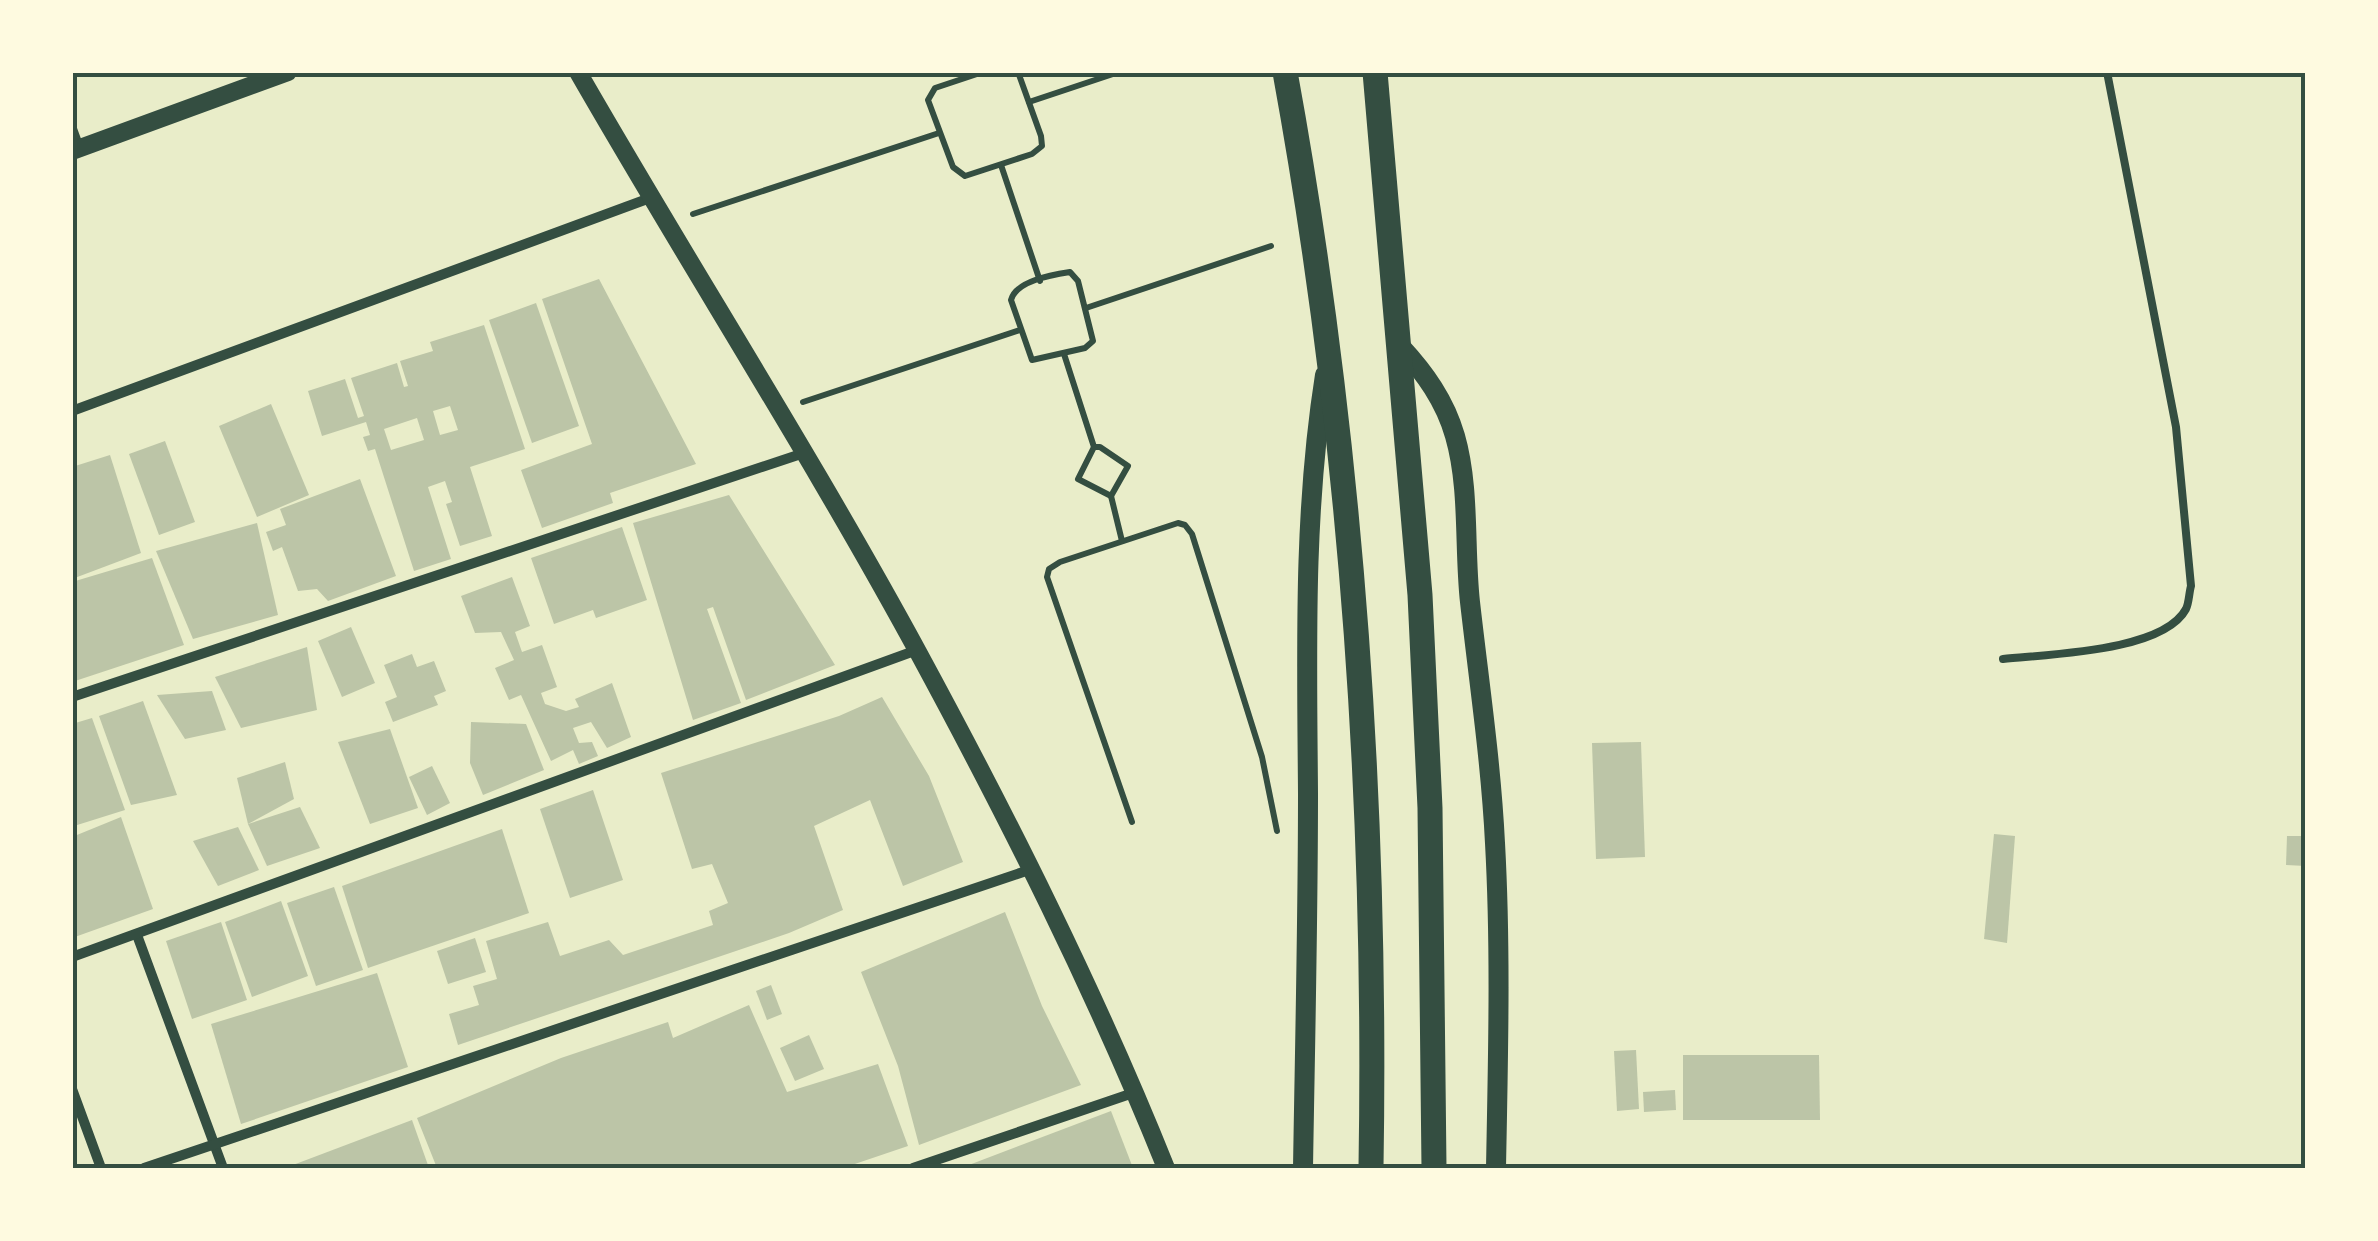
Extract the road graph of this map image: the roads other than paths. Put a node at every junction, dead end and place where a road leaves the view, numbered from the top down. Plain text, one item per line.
1 (288, 72) edge
2 (578, 72) edge
3 (1285, 72) edge
4 (1375, 72) edge
5 (2107, 72) edge
6 (72, 126) edge
7 (76, 150) edge
8 (650, 198) junction
9 (1400, 346) junction
10 (1328, 353) junction
11 (72, 412) edge
12 (804, 454) junction
13 (917, 650) junction
14 (2003, 659) dead end
15 (72, 697) edge
16 (1032, 869) junction
17 (137, 935) junction
18 (72, 957) edge
19 (72, 1089) edge
20 (1136, 1092) junction
21 (215, 1144) junction
22 (101, 1168) edge
23 (144, 1168) edge
24 (223, 1168) edge
25 (914, 1168) edge
26 (1166, 1168) edge
27 (1302, 1168) edge
28 (1371, 1168) edge
29 (1434, 1168) edge
30 (1496, 1168) edge

1 - 7 street
2 - 8 street
3 - 10 highway
4 - 9 highway
5 - 14 lane
6 - 7 lane
8 - 11 street
8 - 12 street
9 - 29 highway
9 - 30 main road
10 - 27 main road
10 - 28 highway
12 - 13 street
12 - 15 street
13 - 16 street
13 - 17 street
16 - 20 street
16 - 21 street
17 - 18 street
17 - 21 street
19 - 22 street
20 - 25 street
20 - 26 street
21 - 23 street
21 - 24 street

